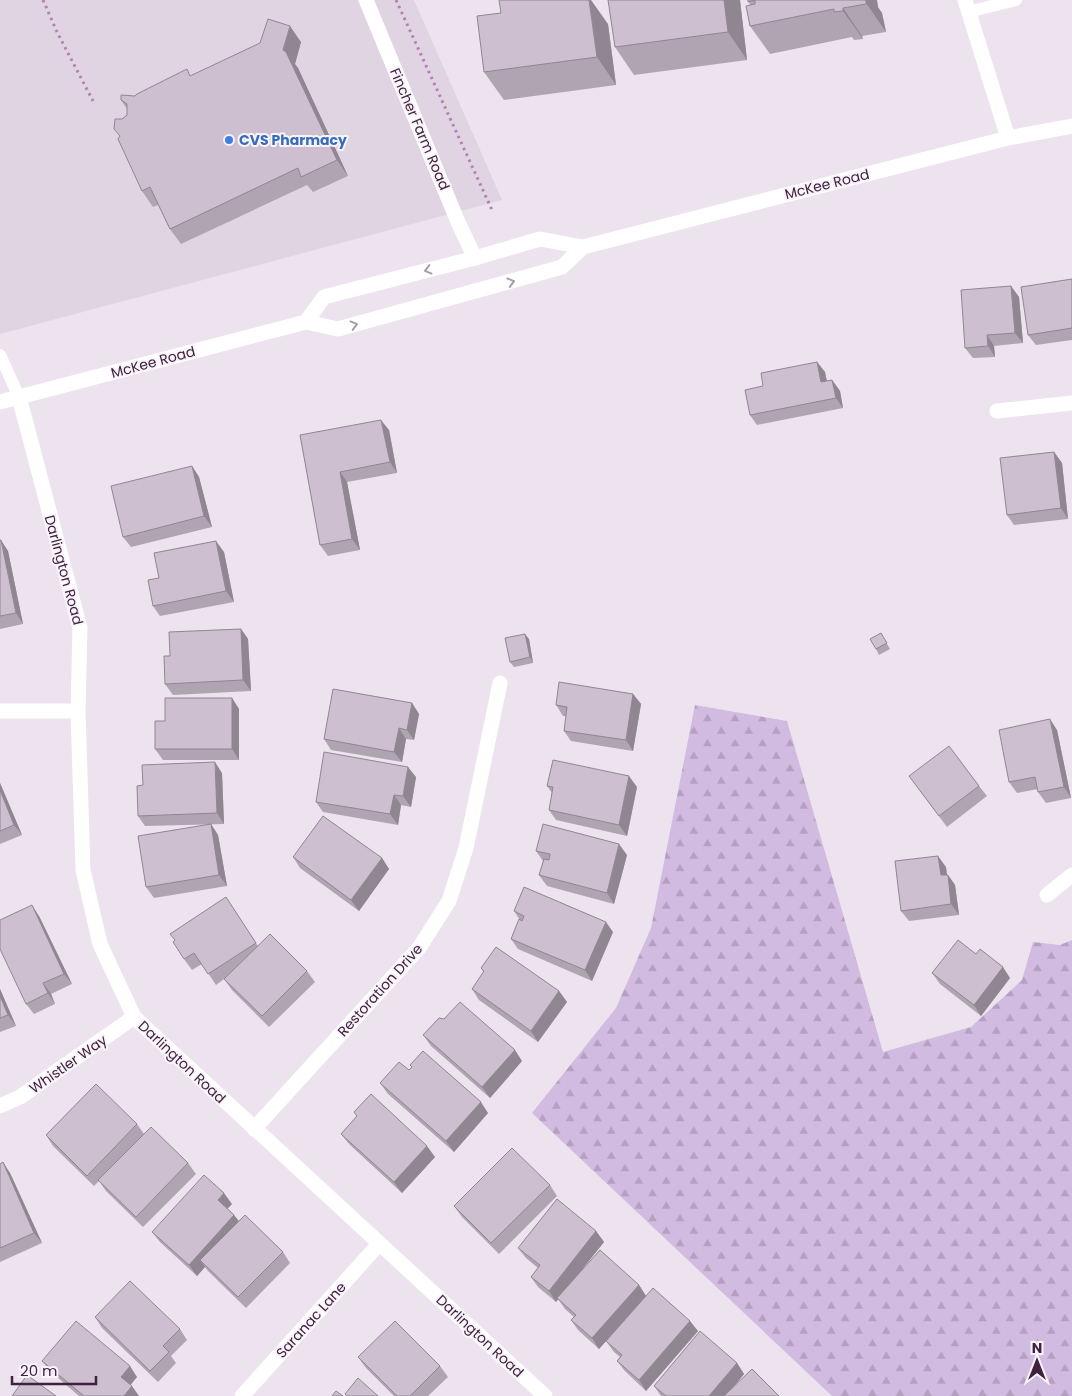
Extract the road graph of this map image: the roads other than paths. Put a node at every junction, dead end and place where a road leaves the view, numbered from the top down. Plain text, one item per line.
1 (366, 0) edge
2 (1016, 0) edge
3 (966, 6) edge
4 (1072, 126) edge
5 (1008, 138) junction
6 (584, 247) junction
7 (476, 258) junction
8 (306, 322) junction
9 (0, 355) edge
10 (19, 397) junction
11 (0, 402) edge
12 (1072, 403) edge
13 (996, 411) dead end
14 (500, 683) dead end
15 (0, 711) edge
16 (78, 711) junction
17 (1072, 875) edge
18 (1047, 895) dead end
19 (134, 1017) junction
20 (0, 1106) edge
21 (254, 1129) junction
22 (379, 1244) junction
23 (242, 1396) edge
24 (545, 1396) edge

1 - 7 street, Fincher Farm Road
2 - 3 lane
3 - 5 street
4 - 5 street, McKee Road
5 - 6 street, McKee Road
6 - 7 street, McKee Road
8 -> 6 street, McKee Road
7 -> 8 street, McKee Road
8 - 10 street, McKee Road
9 - 10 lane
10 - 11 street, McKee Road
10 - 16 street, Darlington Road
12 - 13 street
14 - 21 street, Restoration Drive
15 - 16 street
16 - 19 street, Darlington Road
17 - 18 street
19 - 20 street, Whistler Way
19 - 21 street, Darlington Road
21 - 22 street, Darlington Road
22 - 23 street, Saranac Lane
22 - 24 street, Darlington Road

